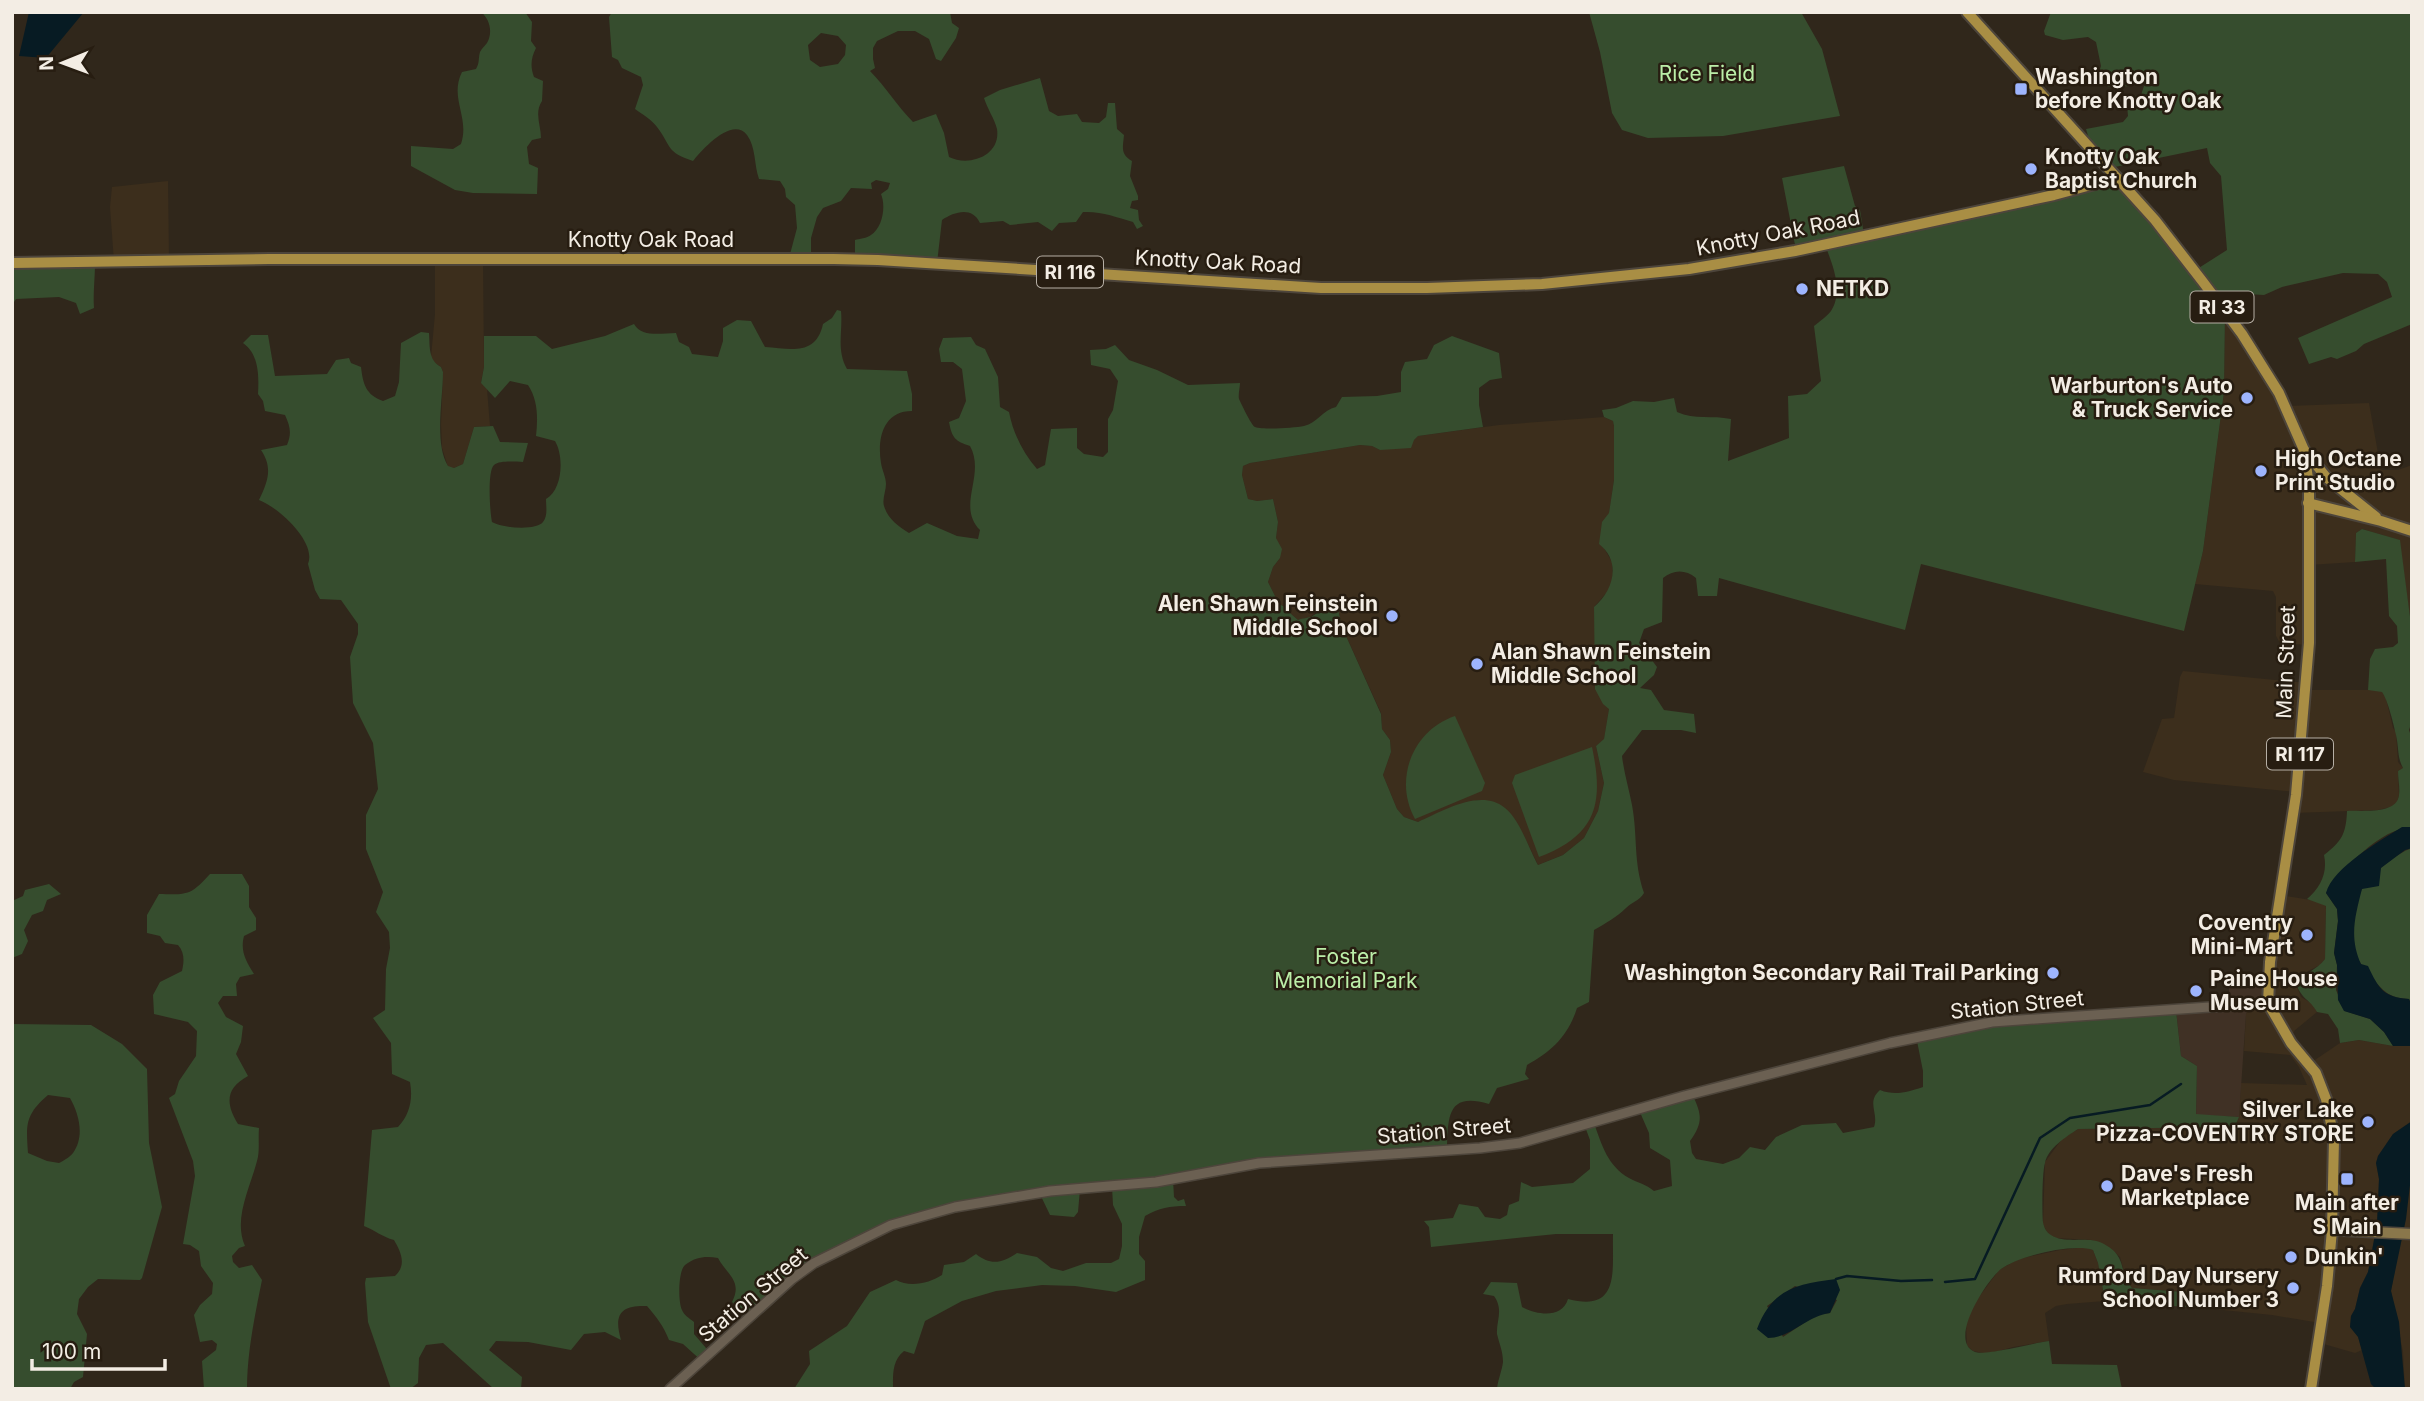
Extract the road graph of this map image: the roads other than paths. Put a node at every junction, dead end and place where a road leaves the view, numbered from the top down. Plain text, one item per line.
1 (1967, 12) edge
2 (2117, 178) junction
3 (12, 263) edge
4 (2304, 450) junction
5 (2308, 503) junction
6 (2381, 521) junction
7 (2412, 531) edge
8 (2268, 1003) junction
9 (2332, 1230) junction
10 (2412, 1234) edge
11 (670, 1389) edge
12 (2311, 1389) edge

1 - 2 main road, RI 33
2 - 3 main road, Knotty Oak Road / RI 116
2 - 4 main road, RI 33
4 - 5 main road, RI 33
4 - 6 main road, RI 33
5 - 6 main road, RI 33
5 - 8 main road, Main Street / RI 117
6 - 7 main road, RI 33
8 - 9 main road
8 - 11 street, Station Street
9 - 10 main road
9 - 12 main road

